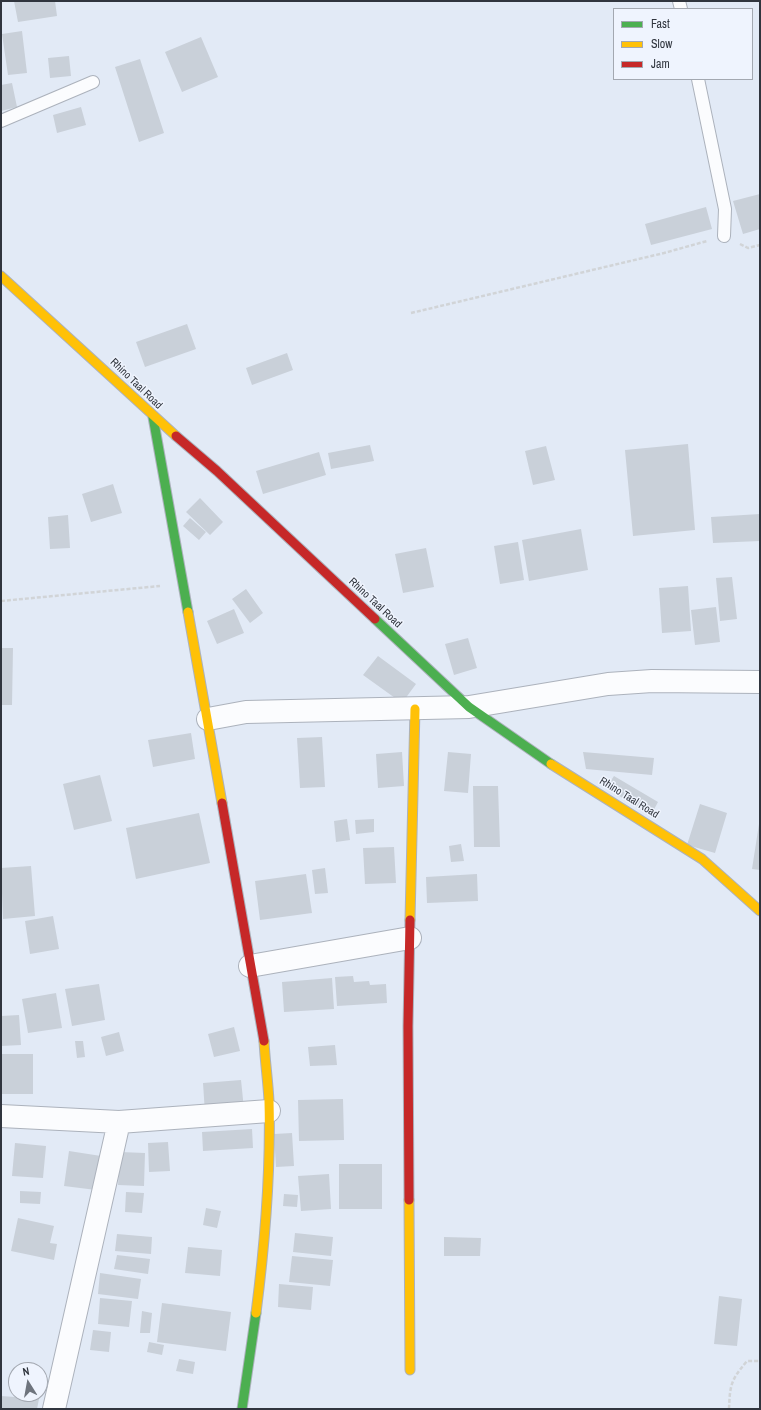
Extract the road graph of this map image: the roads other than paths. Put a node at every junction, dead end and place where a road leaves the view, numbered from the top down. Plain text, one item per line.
1 (698, 80) edge
2 (93, 82) dead end
3 (1, 121) edge
4 (724, 236) road end
5 (1, 276) edge
6 (153, 418) junction
7 (760, 682) edge
8 (469, 707) junction
9 (414, 709) junction
10 (208, 719) junction
11 (760, 911) edge
12 (410, 938) junction
13 (250, 966) junction
14 (269, 1111) junction
15 (1, 1116) edge
16 (120, 1122) junction
17 (410, 1370) dead end
18 (54, 1409) edge
19 (242, 1409) edge

1 - 4 lane
2 - 3 lane
5 - 6 street, Rhino Taal Road
6 - 8 street, Rhino Taal Road
6 - 10 street
7 - 8 street
8 - 9 street
8 - 11 street, Rhino Taal Road
9 - 10 street
9 - 12 street
10 - 13 street
12 - 13 street
12 - 17 street
13 - 14 street
14 - 16 street
14 - 19 street
15 - 16 street
16 - 18 street

